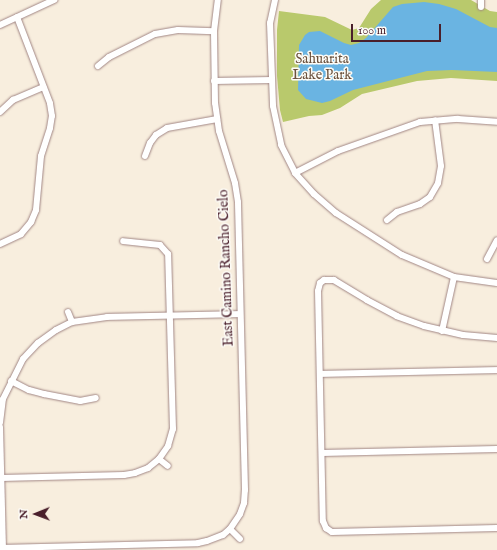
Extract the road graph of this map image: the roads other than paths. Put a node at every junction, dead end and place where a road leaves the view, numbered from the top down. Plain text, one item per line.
1 (54, 0) edge
2 (218, 0) edge
3 (274, 0) edge
4 (16, 17) junction
5 (0, 25) edge
6 (214, 30) junction
7 (98, 66) dead end
8 (272, 80) junction
9 (214, 81) junction
10 (44, 87) junction
11 (0, 112) edge
12 (217, 119) junction
13 (435, 120) junction
14 (497, 122) edge
15 (145, 156) dead end
16 (295, 173) junction
17 (420, 204) junction
18 (424, 211) dead end
19 (388, 220) dead end
20 (497, 240) edge
21 (123, 241) dead end
22 (0, 244) edge
23 (487, 259) dead end
24 (454, 278) junction
25 (497, 283) edge
26 (68, 312) dead end
27 (240, 314) junction
28 (170, 316) junction
29 (72, 322) junction
30 (442, 331) junction
31 (497, 338) edge
32 (497, 370) edge
33 (320, 374) junction
34 (11, 381) junction
35 (96, 398) dead end
36 (0, 423) edge
37 (0, 427) edge
38 (497, 449) edge
39 (322, 453) junction
40 (159, 459) junction
41 (168, 466) dead end
42 (1, 478) junction
43 (497, 528) edge
44 (230, 529) junction
45 (240, 539) dead end
46 (1, 548) edge

1 - 4 street
2 - 6 street, East Camino Rancho Cielo
3 - 8 street
4 - 5 street
4 - 10 street
6 - 7 street
6 - 9 street, East Camino Rancho Cielo
8 - 9 street
8 - 16 street
9 - 12 street, East Camino Rancho Cielo
10 - 11 street
10 - 22 street
12 - 15 street
12 - 27 street, East Camino Rancho Cielo
13 - 14 street
13 - 16 street
13 - 17 street
16 - 24 street
17 - 18 street
17 - 19 street
20 - 23 street
21 - 28 street
24 - 25 street
24 - 30 street
26 - 29 street
27 - 28 street
27 - 44 street, East Camino Rancho Cielo
28 - 29 street
28 - 40 street
29 - 34 street
30 - 31 street
30 - 33 street
32 - 33 street
33 - 39 street
34 - 35 street
34 - 36 street
37 - 42 street
38 - 39 street
39 - 43 street
40 - 41 street
40 - 42 street
42 - 46 street
44 - 45 street
44 - 46 street

